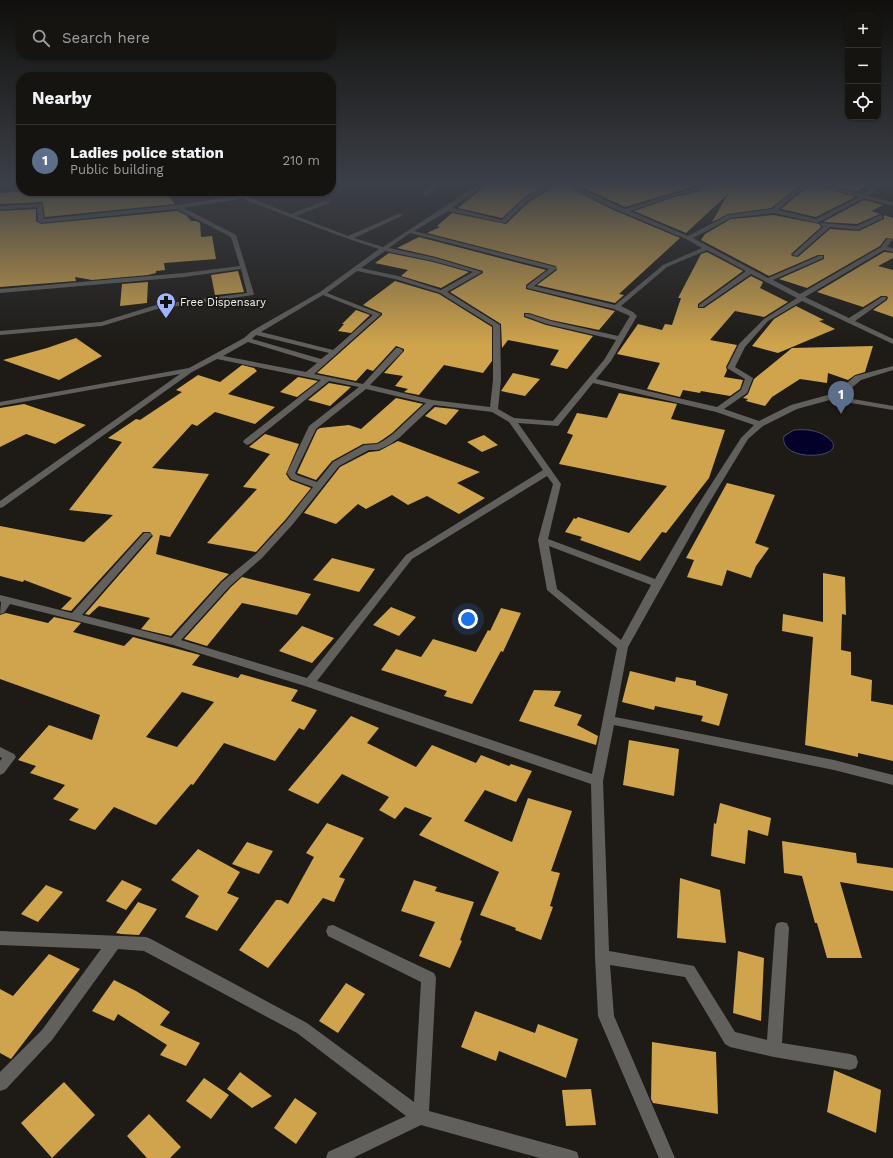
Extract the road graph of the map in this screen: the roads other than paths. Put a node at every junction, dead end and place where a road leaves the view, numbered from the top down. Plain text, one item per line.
1 (235, 238) edge
2 (348, 238) edge
3 (399, 238) edge
4 (437, 238) edge
5 (688, 238) edge
6 (814, 238) edge
7 (889, 240) dead end
8 (707, 248) junction
9 (883, 248) junction
10 (384, 249) junction
11 (893, 250) edge
12 (795, 255) dead end
13 (821, 257) dead end
14 (243, 267) junction
15 (355, 269) junction
16 (751, 270) junction
17 (769, 280) junction
18 (0, 291) edge
19 (322, 292) junction
20 (442, 292) junction
21 (801, 297) junction
22 (884, 298) dead end
23 (701, 306) dead end
24 (616, 307) junction
25 (527, 315) dead end
26 (850, 322) junction
27 (0, 333) edge
28 (255, 333) junction
29 (621, 339) junction
30 (247, 340) junction
31 (893, 342) edge
32 (400, 350) dead end
33 (333, 352) junction
34 (217, 357) junction
35 (322, 362) junction
36 (893, 368) edge
37 (191, 370) junction
38 (308, 375) junction
39 (327, 379) junction
40 (591, 380) junction
41 (366, 386) junction
42 (838, 395) junction
43 (432, 402) junction
44 (0, 404) edge
45 (893, 408) edge
46 (494, 410) junction
47 (718, 410) junction
48 (512, 420) junction
49 (760, 424) junction
50 (247, 442) dead end
51 (548, 471) junction
52 (319, 486) junction
53 (0, 505) edge
54 (147, 535) dead end
55 (544, 540) junction
56 (657, 584) junction
57 (4, 599) edge
58 (0, 611) edge
59 (75, 616) junction
60 (174, 642) junction
61 (623, 647) junction
62 (309, 683) junction
63 (609, 720) junction
64 (0, 752) edge
65 (0, 770) edge
66 (893, 780) edge
67 (597, 781) junction
68 (782, 928) dead end
69 (333, 931) dead end
70 (0, 938) edge
71 (114, 943) junction
72 (602, 957) junction
73 (774, 1049) junction
74 (850, 1062) dead end
75 (0, 1083) edge
76 (421, 1117) junction
77 (334, 1158) edge
78 (571, 1158) edge
79 (667, 1158) edge

1 - 14 street
2 - 10 street
3 - 10 street
4 - 24 street
5 - 8 street
6 - 12 street
7 - 9 street
8 - 16 street
8 - 24 street
9 - 11 street
9 - 21 street
10 - 15 street
10 - 20 street
13 - 17 street
14 - 18 street
14 - 27 street
15 - 19 street
15 - 20 street
16 - 17 street
16 - 23 street
17 - 21 street
19 - 28 street
19 - 33 street
20 - 46 street
21 - 26 street
21 - 47 street
22 - 26 street
24 - 29 street
25 - 29 street
26 - 31 street
28 - 30 street
28 - 33 street
29 - 40 street
30 - 34 street
30 - 35 street
32 - 41 street
33 - 35 street
34 - 37 street
34 - 38 street
35 - 38 street
36 - 42 street
37 - 44 street
37 - 53 street
38 - 39 street
39 - 41 street
39 - 50 street
40 - 47 street
40 - 48 street
41 - 43 street
41 - 52 street
42 - 45 street
42 - 49 street
43 - 46 street
43 - 52 street
46 - 48 street
47 - 49 street
48 - 51 street
49 - 56 street
51 - 55 street
51 - 62 street
52 - 60 street
54 - 59 street
55 - 56 street
55 - 61 street
56 - 61 street
57 - 58 street
57 - 59 street
59 - 60 street
60 - 62 street
61 - 63 street
62 - 67 street
63 - 66 street
63 - 67 street
64 - 65 street
67 - 72 street
68 - 73 street
69 - 76 street
70 - 71 street
71 - 75 street
71 - 76 street
72 - 73 street
72 - 79 street
73 - 74 street
76 - 77 street
76 - 78 street

